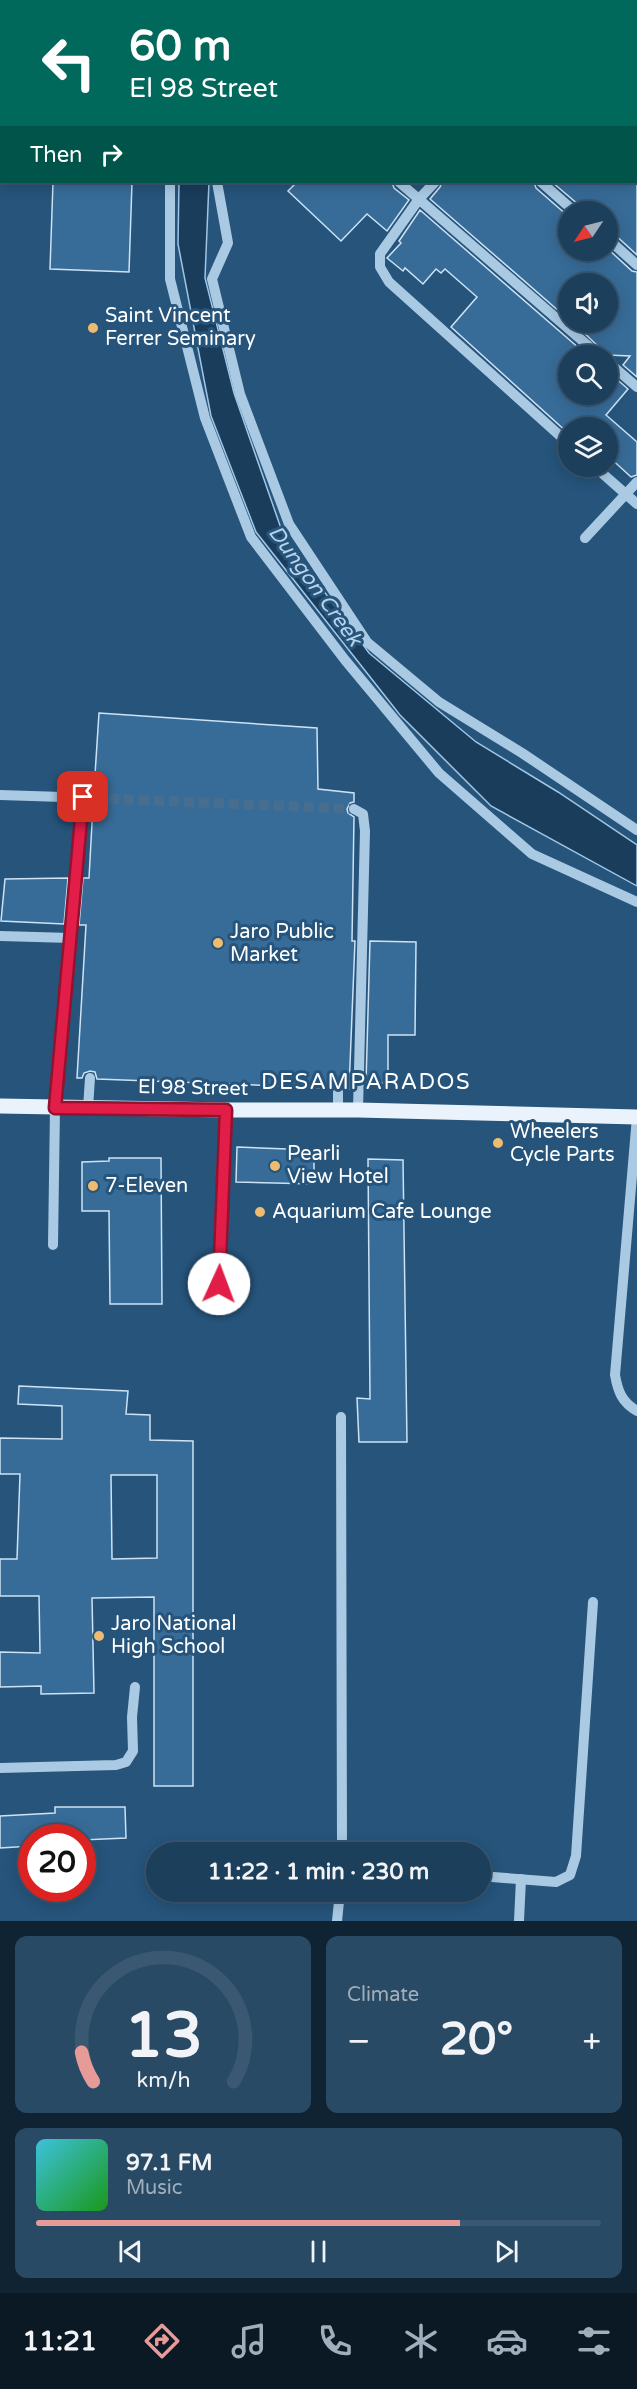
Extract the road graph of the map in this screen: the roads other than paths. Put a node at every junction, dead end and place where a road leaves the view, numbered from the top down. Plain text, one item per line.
1 (170, 183) edge
2 (217, 183) edge
3 (400, 183) edge
4 (434, 183) edge
5 (542, 183) edge
6 (419, 199) junction
7 (563, 201) edge
8 (618, 248) edge
9 (637, 265) edge
10 (587, 345) edge
11 (618, 371) edge
12 (637, 387) edge
13 (558, 434) edge
14 (607, 477) edge
15 (637, 482) edge
16 (626, 494) junction
17 (637, 504) edge
18 (585, 538) dead end
19 (0, 795) edge
20 (358, 812) dead end
21 (637, 830) edge
22 (637, 902) edge
23 (0, 936) edge
24 (71, 938) junction
25 (90, 1078) dead end
26 (338, 1088) dead end
27 (0, 1106) edge
28 (55, 1108) junction
29 (88, 1108) junction
30 (226, 1110) junction
31 (338, 1110) junction
32 (358, 1110) junction
33 (637, 1117) edge
34 (54, 1245) dead end
35 (219, 1284) dead end
36 (637, 1412) edge
37 (341, 1417) dead end
38 (593, 1602) dead end
39 (135, 1687) dead end
40 (0, 1768) edge
41 (342, 1842) edge
42 (491, 1877) edge
43 (521, 1879) junction
44 (339, 1902) edge
45 (337, 1921) edge
46 (519, 1921) edge

1 - 22 street
2 - 21 street
3 - 6 street
4 - 6 street
5 - 7 street
6 - 10 street
6 - 13 street
8 - 9 street
11 - 12 street
14 - 16 street
15 - 16 street
16 - 17 street
16 - 18 street
19 - 24 street
20 - 32 street
23 - 24 street
24 - 28 street
25 - 29 street
26 - 31 street
27 - 28 main road, El 98 Street
28 - 29 main road, El 98 Street
28 - 34 street
29 - 30 main road, El 98 Street
30 - 31 main road, El 98 Street
30 - 35 street
31 - 32 main road, El 98 Street
32 - 33 main road, El 98 Street
33 - 36 street
37 - 41 street
38 - 43 street
39 - 40 street
42 - 43 street
43 - 46 street
44 - 45 street

